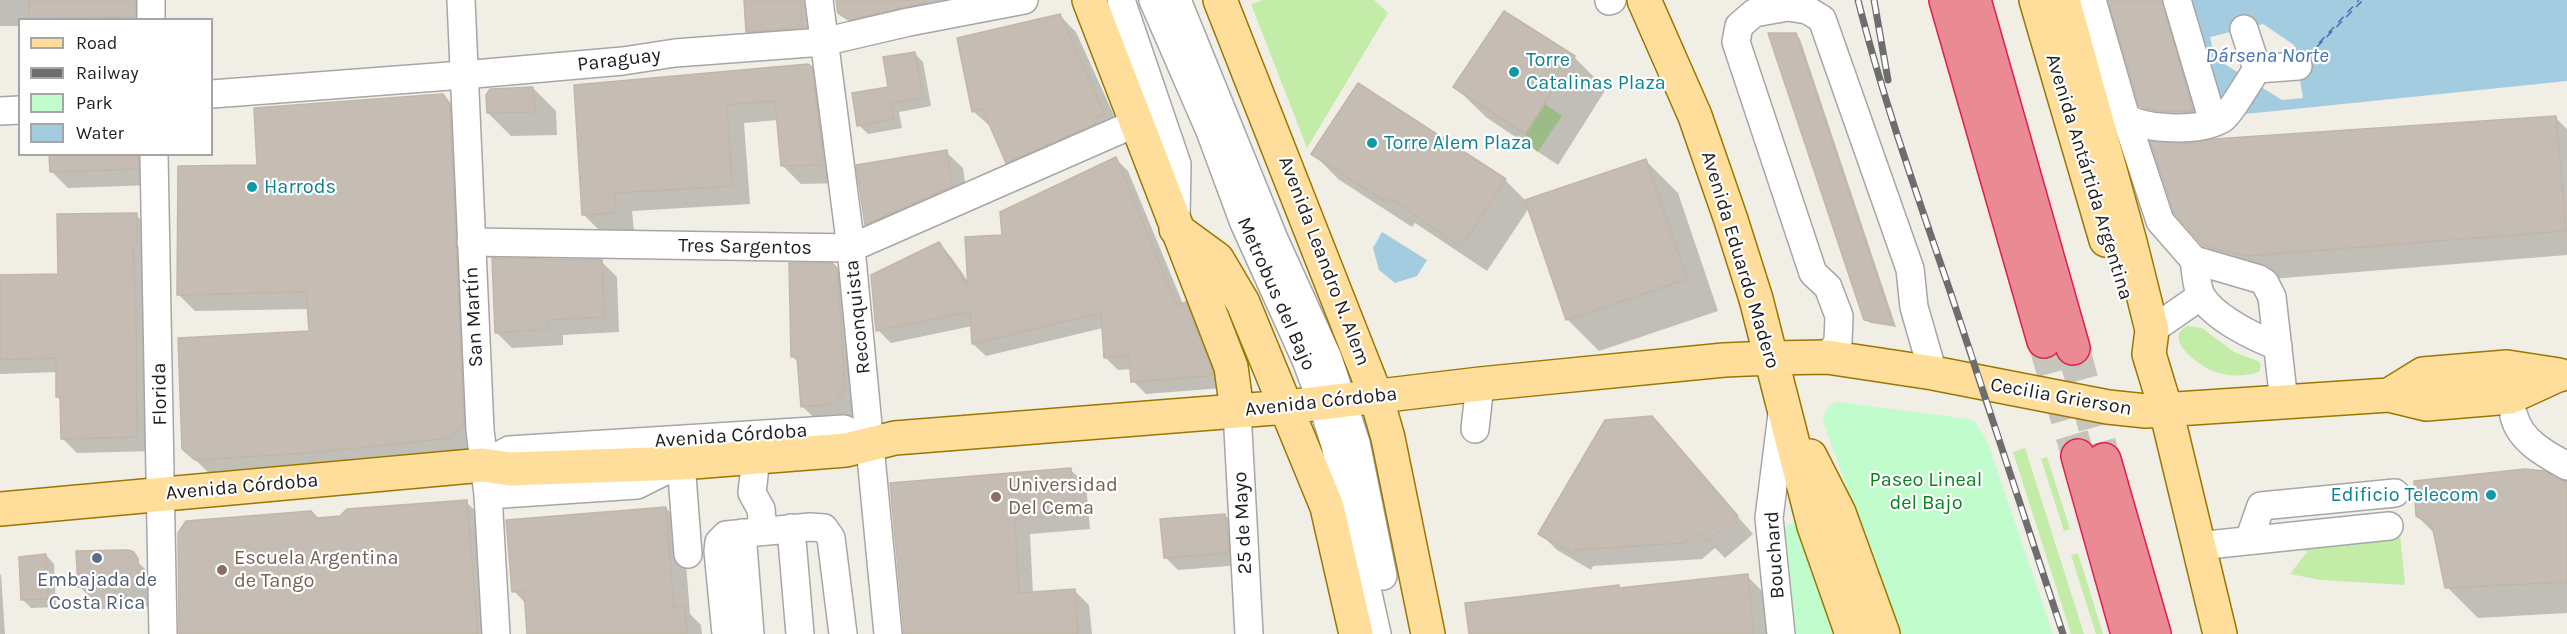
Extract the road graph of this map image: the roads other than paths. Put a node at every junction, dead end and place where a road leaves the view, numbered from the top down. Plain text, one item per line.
1 (151, 0) edge
2 (461, 0) edge
3 (819, 0) edge
4 (1024, 0) edge
5 (1089, 0) edge
6 (1121, 0) edge
7 (1153, 0) edge
8 (1177, 0) edge
9 (1220, 0) edge
10 (1644, 0) edge
11 (1667, 0) edge
12 (1946, 0) edge
13 (1974, 0) edge
14 (2036, 0) edge
15 (2063, 0) edge
16 (2092, 0) edge
17 (2177, 0) edge
18 (151, 18) edge
19 (2244, 29) dead end
20 (824, 42) junction
21 (2298, 66) dead end
22 (2256, 69) junction
23 (463, 75) junction
24 (213, 94) edge
25 (18, 110) edge
26 (0, 111) edge
27 (1695, 116) junction
28 (2126, 118) junction
29 (2222, 119) junction
30 (1136, 123) junction
31 (154, 156) edge
32 (1176, 229) junction
33 (471, 242) junction
34 (851, 248) junction
35 (2194, 260) junction
36 (2201, 296) junction
37 (2150, 340) junction
38 (2277, 346) junction
39 (1827, 357) junction
40 (1771, 358) junction
41 (1933, 373) junction
42 (2562, 375) edge
43 (1480, 384) junction
44 (1376, 396) junction
45 (1333, 402) junction
46 (2284, 402) junction
47 (1783, 404) junction
48 (1287, 407) junction
49 (2166, 410) junction
50 (1237, 411) junction
51 (2514, 416) dead end
52 (1475, 429) dead end
53 (871, 443) junction
54 (756, 457) junction
55 (681, 463) junction
56 (2567, 466) edge
57 (485, 480) junction
58 (2396, 493) dead end
59 (162, 494) junction
60 (0, 509) edge
61 (2389, 526) dead end
62 (791, 528) junction
63 (752, 532) junction
64 (2249, 540) junction
65 (2198, 546) junction
66 (688, 554) dead end
67 (163, 634) edge
68 (496, 634) edge
69 (726, 634) edge
70 (750, 634) edge
71 (800, 634) edge
72 (843, 634) edge
73 (888, 634) edge
74 (1249, 634) edge
75 (1356, 634) edge
76 (1377, 634) edge
77 (1395, 634) edge
78 (1428, 634) edge
79 (1781, 634) edge
80 (1852, 634) edge
81 (1883, 634) edge
82 (2127, 634) edge
83 (2154, 634) edge
84 (2220, 634) edge

1 - 18 street
2 - 23 street, San Martín
3 - 20 street, Reconquista
4 - 20 street, Paraguay
5 - 30 main road
6 - 32 street
7 - 45 street, Metrobus del Bajo
8 - 45 street, Metrobus del Bajo
9 - 44 main road, Avenida Leandro N. Alem
10 - 27 main road, Avenida Eduardo Madero
11 - 27 main road, Avenida Eduardo Madero
12 - 13 highway
14 - 37 main road, Avenida Antártida Argentina
15 - 37 main road, Avenida Antártida Argentina
16 - 28 street
17 - 29 street
19 - 22 street
20 - 23 street, Paraguay
20 - 34 street, Reconquista
21 - 22 street
22 - 29 street
23 - 24 street, Paraguay
23 - 33 street, San Martín
25 - 26 street
27 - 40 main road, Avenida Eduardo Madero
28 - 29 street
28 - 35 street
30 - 32 main road
30 - 34 street, Tres Sargentos
31 - 59 street, Florida
32 - 48 main road
32 - 50 main road
33 - 34 street, Tres Sargentos
33 - 57 street, San Martín
34 - 53 street, Reconquista
35 - 36 street
35 - 38 street
36 - 37 street
36 - 38 street
37 - 49 main road, Avenida Antártida Argentina
38 - 46 street
39 - 40 main road, Cecilia Grierson
39 - 41 main road, Cecilia Grierson
39 - 41 street
40 - 43 main road, Avenida Córdoba
40 - 47 main road, Avenida Eduardo Madero
41 - 49 main road, Cecilia Grierson
42 - 46 main road, Cecilia Grierson
43 - 44 main road, Avenida Córdoba
43 - 52 street
44 - 45 main road, Avenida Córdoba
44 - 78 main road, Avenida Leandro N. Alem
45 - 48 main road, Avenida Córdoba
45 - 76 street, Metrobus del Bajo
45 - 77 street, Metrobus del Bajo
46 - 49 main road, Cecilia Grierson
47 - 79 street, Bouchard
47 - 80 main road, Avenida Eduardo Madero
47 - 81 main road, Avenida Eduardo Madero
48 - 50 main road, Avenida Córdoba
48 - 75 main road
49 - 65 main road, Avenida Antártida Argentina
50 - 53 main road, Avenida Córdoba
50 - 74 street, 25 de Mayo
51 - 56 street
53 - 54 main road, Avenida Córdoba
53 - 57 street, Avenida Córdoba
53 - 73 street, Reconquista
54 - 55 main road, Avenida Córdoba
54 - 63 street
55 - 57 main road, Avenida Córdoba
55 - 66 street
57 - 59 main road, Avenida Córdoba
57 - 68 street, San Martín
58 - 64 street
59 - 60 main road, Avenida Córdoba
59 - 67 street, Florida
61 - 64 street
62 - 63 street
62 - 71 street
62 - 72 street
63 - 69 street
63 - 70 street
64 - 65 street
65 - 84 main road, Avenida Antártida Argentina
82 - 83 highway

